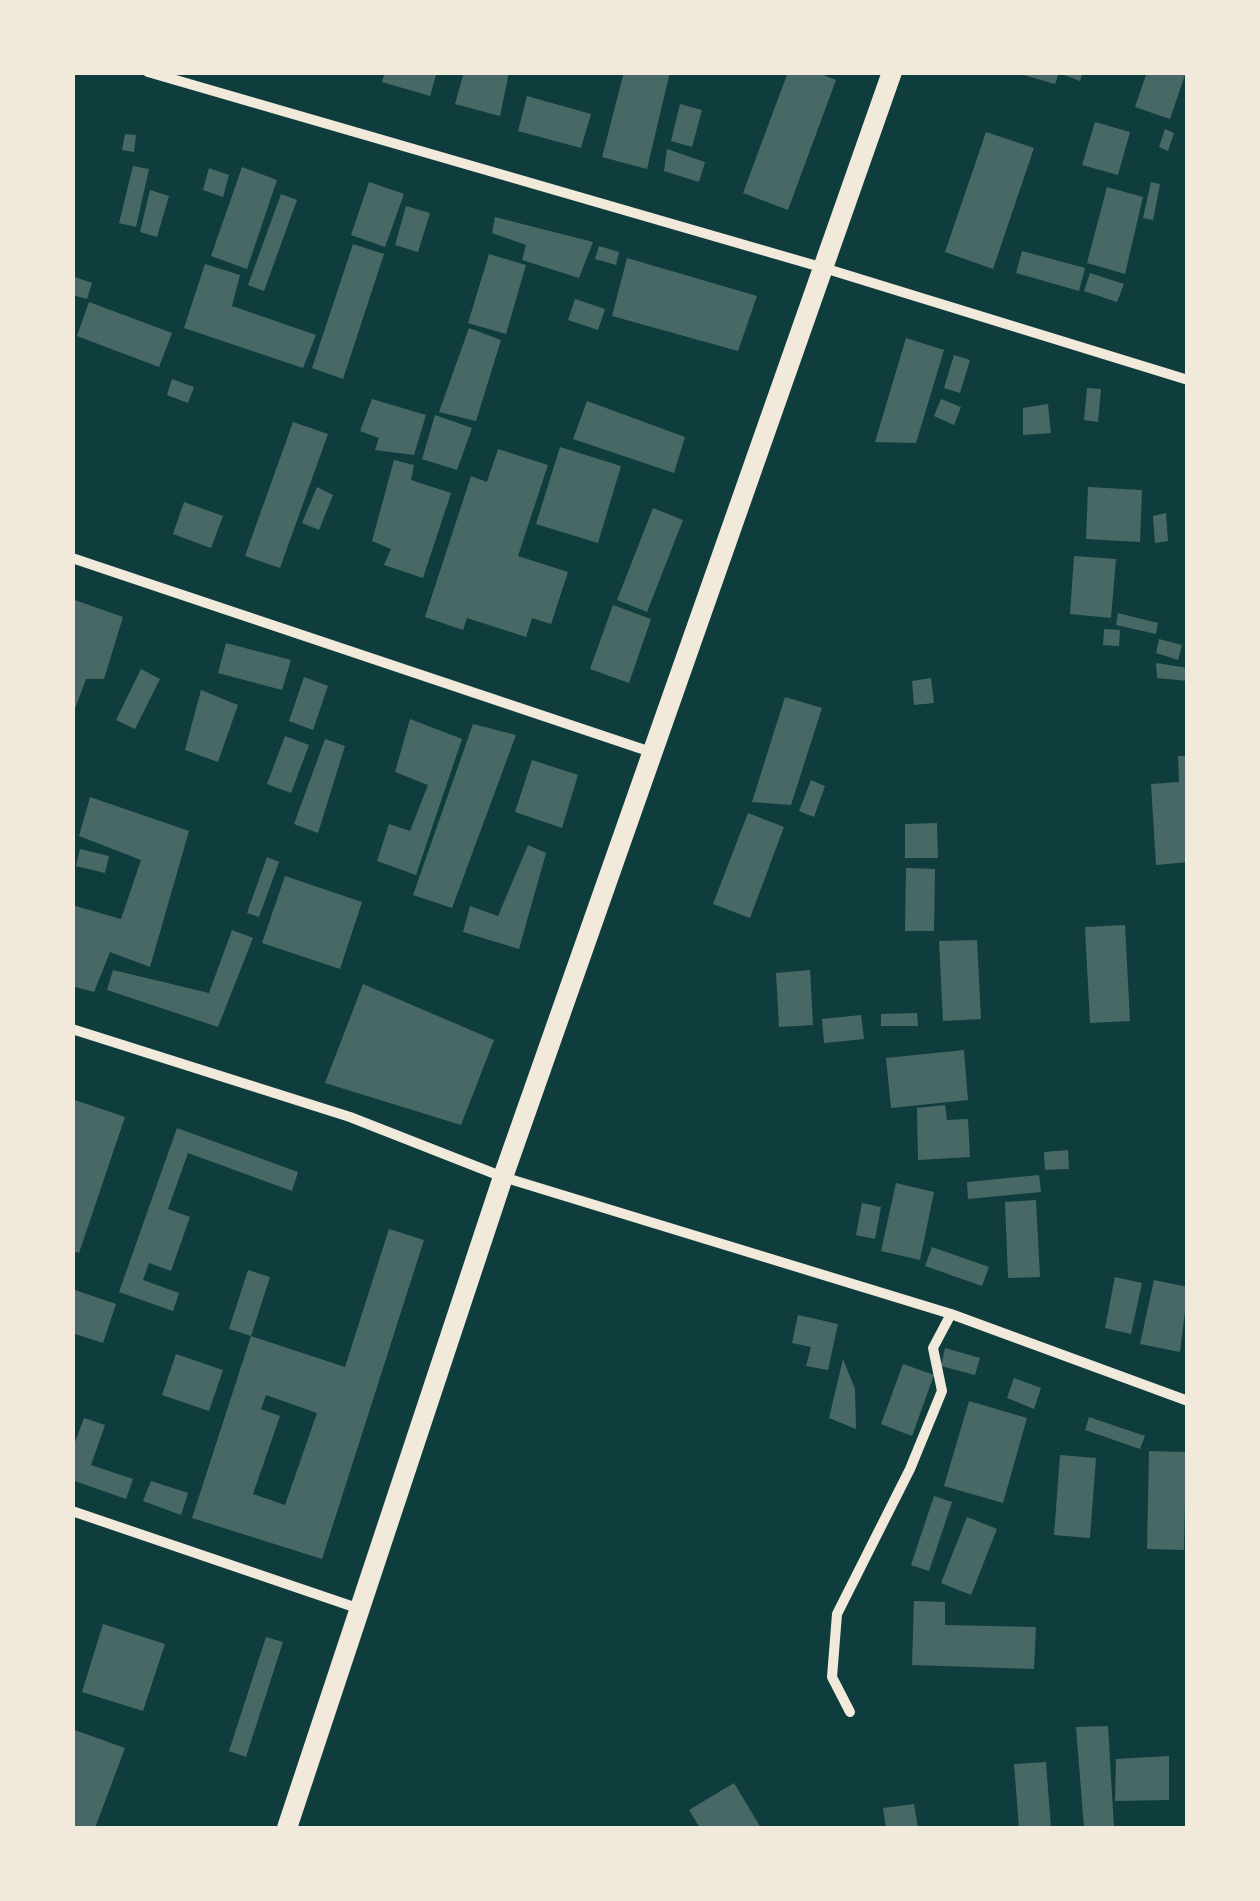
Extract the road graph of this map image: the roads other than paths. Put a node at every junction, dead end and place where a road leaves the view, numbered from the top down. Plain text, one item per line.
1 (148, 72) edge
2 (892, 72) edge
3 (164, 75) edge
4 (824, 268) junction
5 (1188, 380) edge
6 (72, 558) edge
7 (654, 753) junction
8 (72, 1029) edge
9 (504, 1177) junction
10 (951, 1314) junction
11 (1188, 1401) edge
12 (72, 1512) edge
13 (360, 1609) junction
14 (850, 1712) dead end
15 (288, 1828) edge

1 - 3 street
2 - 4 main road
3 - 4 street
4 - 5 street
4 - 7 main road
6 - 7 street
7 - 9 main road
8 - 9 street
9 - 10 street
9 - 13 main road
10 - 11 street
10 - 14 street
12 - 13 street
13 - 15 main road

